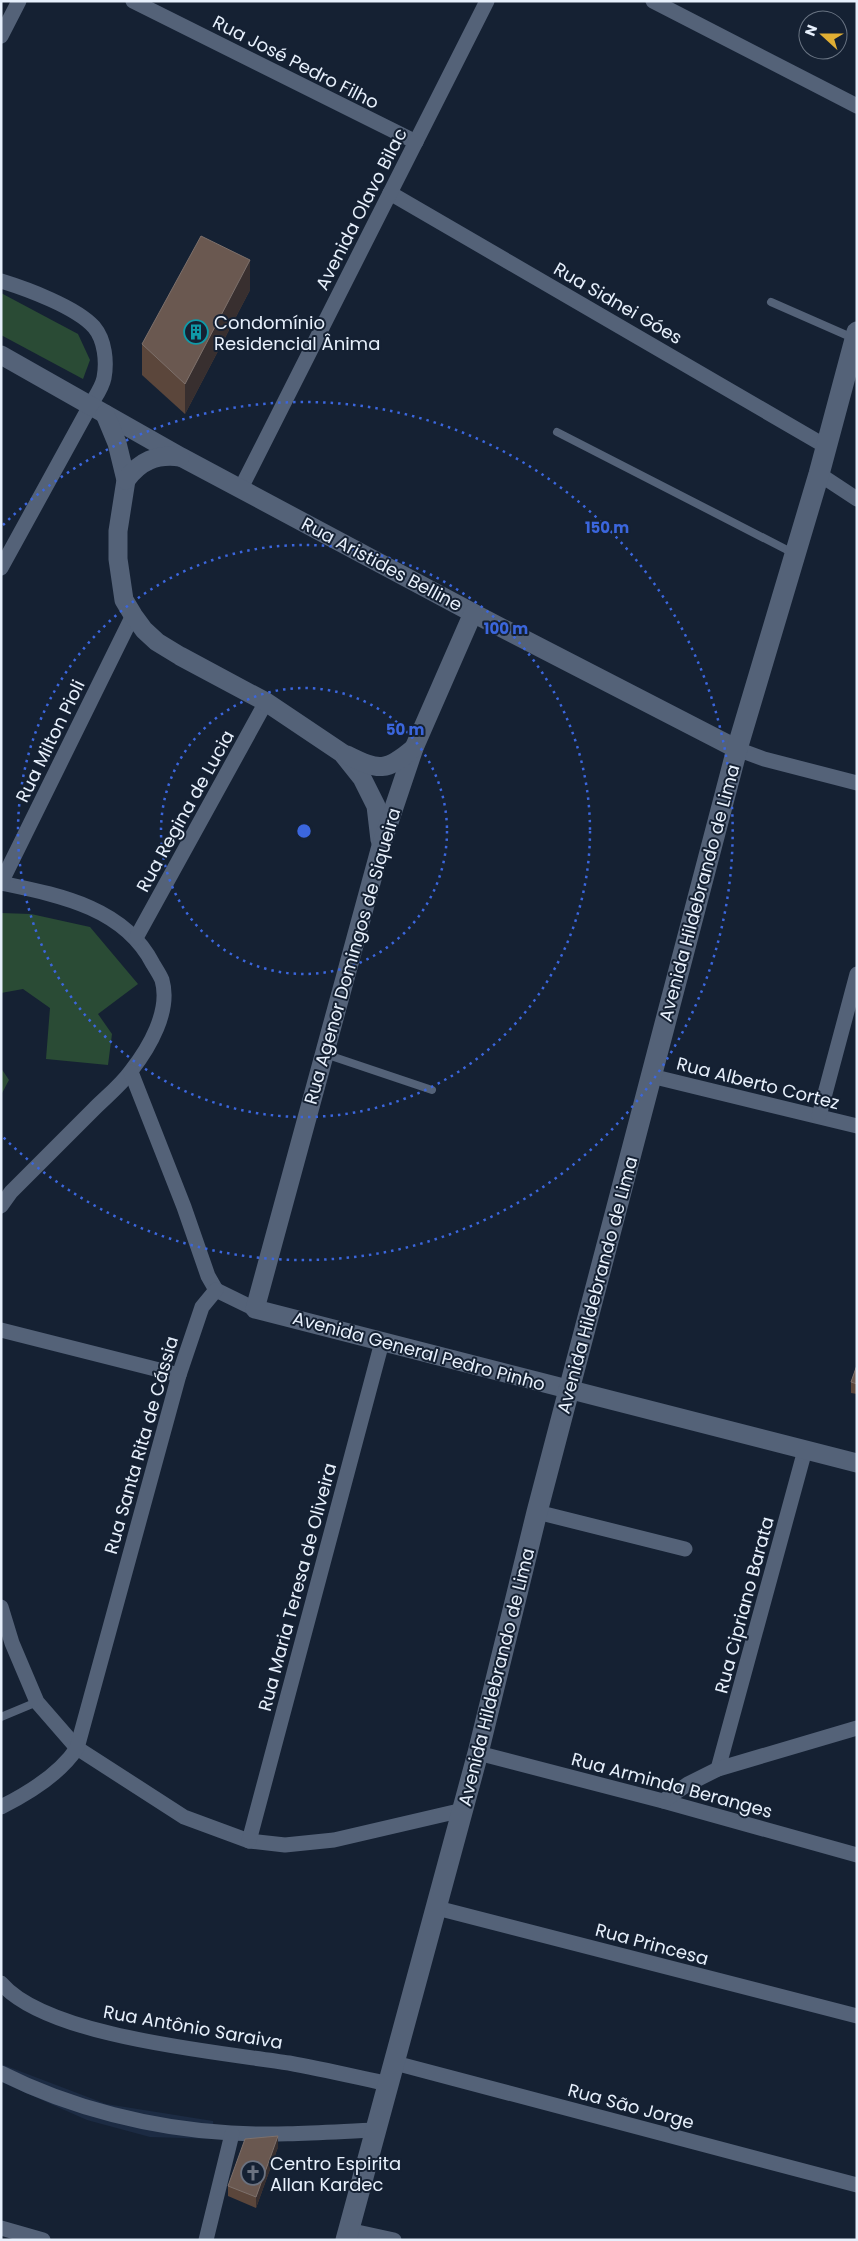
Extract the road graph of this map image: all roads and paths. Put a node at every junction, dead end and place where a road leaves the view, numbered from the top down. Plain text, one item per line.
1 (19, 1) edge
2 (133, 1) edge
3 (487, 1) edge
4 (653, 1) edge
5 (1, 36) edge
6 (857, 106) edge
7 (416, 142) junction
8 (390, 193) junction
9 (1, 281) edge
10 (771, 302) dead end
11 (856, 335) edge
12 (1, 355) edge
13 (98, 410) junction
14 (557, 432) dead end
15 (826, 447) junction
16 (181, 457) junction
17 (819, 474) junction
18 (126, 480) junction
19 (241, 488) junction
20 (857, 499) edge
21 (795, 554) junction
22 (1, 568) edge
23 (473, 613) junction
24 (133, 615) junction
25 (266, 702) junction
26 (414, 748) junction
27 (737, 749) junction
28 (342, 753) junction
29 (857, 783) edge
30 (381, 846) junction
31 (1, 883) edge
32 (136, 938) junction
33 (857, 974) edge
34 (323, 1054) junction
35 (131, 1072) junction
36 (651, 1076) junction
37 (432, 1090) dead end
38 (819, 1116) junction
39 (857, 1126) edge
40 (1, 1206) edge
41 (216, 1290) junction
42 (255, 1308) junction
43 (1, 1330) edge
44 (382, 1342) junction
45 (179, 1375) junction
46 (570, 1390) junction
47 (806, 1450) junction
48 (857, 1463) edge
49 (537, 1512) junction
50 (685, 1549) dead end
51 (1, 1607) edge
52 (37, 1702) junction
53 (1, 1717) edge
54 (857, 1728) edge
55 (77, 1748) junction
56 (478, 1753) junction
57 (718, 1769) junction
58 (663, 1801) junction
59 (1, 1807) edge
60 (463, 1810) junction
61 (249, 1841) junction
62 (857, 1855) edge
63 (437, 1908) junction
64 (1, 1983) edge
65 (857, 2016) edge
66 (395, 2063) junction
67 (1, 2073) edge
68 (389, 2084) junction
69 (376, 2130) junction
70 (232, 2134) junction
71 (857, 2185) edge
72 (1, 2228) edge
73 (347, 2235) edge
74 (43, 2240) edge
75 (206, 2240) edge
76 (394, 2240) edge

1 - 5 street
2 - 7 street, Rua José Pedro Filho
3 - 7 street, Avenida Olavo Bilac
4 - 6 street
7 - 8 street, Avenida Olavo Bilac
8 - 15 street, Rua Sidnei Góes
8 - 19 street, Avenida Olavo Bilac
9 - 13 street
10 - 11 lane
11 - 15 main road, Avenida Hildebrando de Lima
12 - 13 street, Rua Aristides Belline
13 - 16 street, Rua Aristides Belline
13 - 18 street
13 - 22 street
14 - 21 lane
15 - 17 main road, Avenida Hildebrando de Lima
16 - 18 street
16 - 19 street, Rua Aristides Belline
17 - 20 street
17 - 21 main road, Avenida Hildebrando de Lima
18 - 24 street
19 - 23 street, Rua Aristides Belline
21 - 27 main road, Avenida Hildebrando de Lima
23 - 26 street, Rua Agenor Domingos de Siqueira
23 - 27 street, Rua Aristides Belline
24 - 25 street
24 - 31 street, Rua Milton Pioli
25 - 28 street
25 - 32 street, Rua Regina de Lucia
26 - 28 street
26 - 30 street, Rua Agenor Domingos de Siqueira
27 - 29 street, Rua Aristides Belline
27 - 36 main road, Avenida Hildebrando de Lima
28 - 30 street
30 - 34 street, Rua Agenor Domingos de Siqueira
31 - 32 street
32 - 35 street
33 - 38 street
34 - 37 lane
34 - 42 street, Rua Agenor Domingos de Siqueira
35 - 40 street
35 - 41 street
36 - 38 street, Rua Alberto Cortez
36 - 46 main road, Avenida Hildebrando de Lima
38 - 39 street, Rua Alberto Cortez
41 - 42 street, Avenida General Pedro Pinho
41 - 45 street, Rua Santa Rita de Cássia
42 - 44 street, Avenida General Pedro Pinho
43 - 45 street
44 - 46 street, Avenida General Pedro Pinho
44 - 61 street, Rua Maria Teresa de Oliveira
45 - 55 street, Rua Santa Rita de Cássia
46 - 47 street, Avenida General Pedro Pinho
46 - 49 main road, Avenida Hildebrando de Lima
47 - 48 street, Avenida General Pedro Pinho
47 - 57 street, Rua Cipriano Barata
49 - 50 street
49 - 56 main road, Avenida Hildebrando de Lima
51 - 52 street
52 - 53 lane
52 - 55 street
54 - 57 street
55 - 59 street, Rua Santa Rita de Cássia
55 - 61 street
56 - 58 street, Rua Arminda Beranges
56 - 60 main road, Avenida Hildebrando de Lima
57 - 58 street
58 - 62 street, Rua Arminda Beranges
60 - 61 street
60 - 63 main road, Avenida Hildebrando de Lima
63 - 65 street, Rua Princesa
63 - 66 main road, Avenida Hildebrando de Lima
64 - 68 street, Rua Antônio Saraiva
66 - 68 main road, Avenida Hildebrando de Lima
66 - 71 street, Rua São Jorge
67 - 70 street
68 - 69 main road, Avenida Hildebrando de Lima
69 - 70 street
69 - 73 main road, Avenida Hildebrando de Lima
70 - 75 street
72 - 74 street
73 - 76 street

